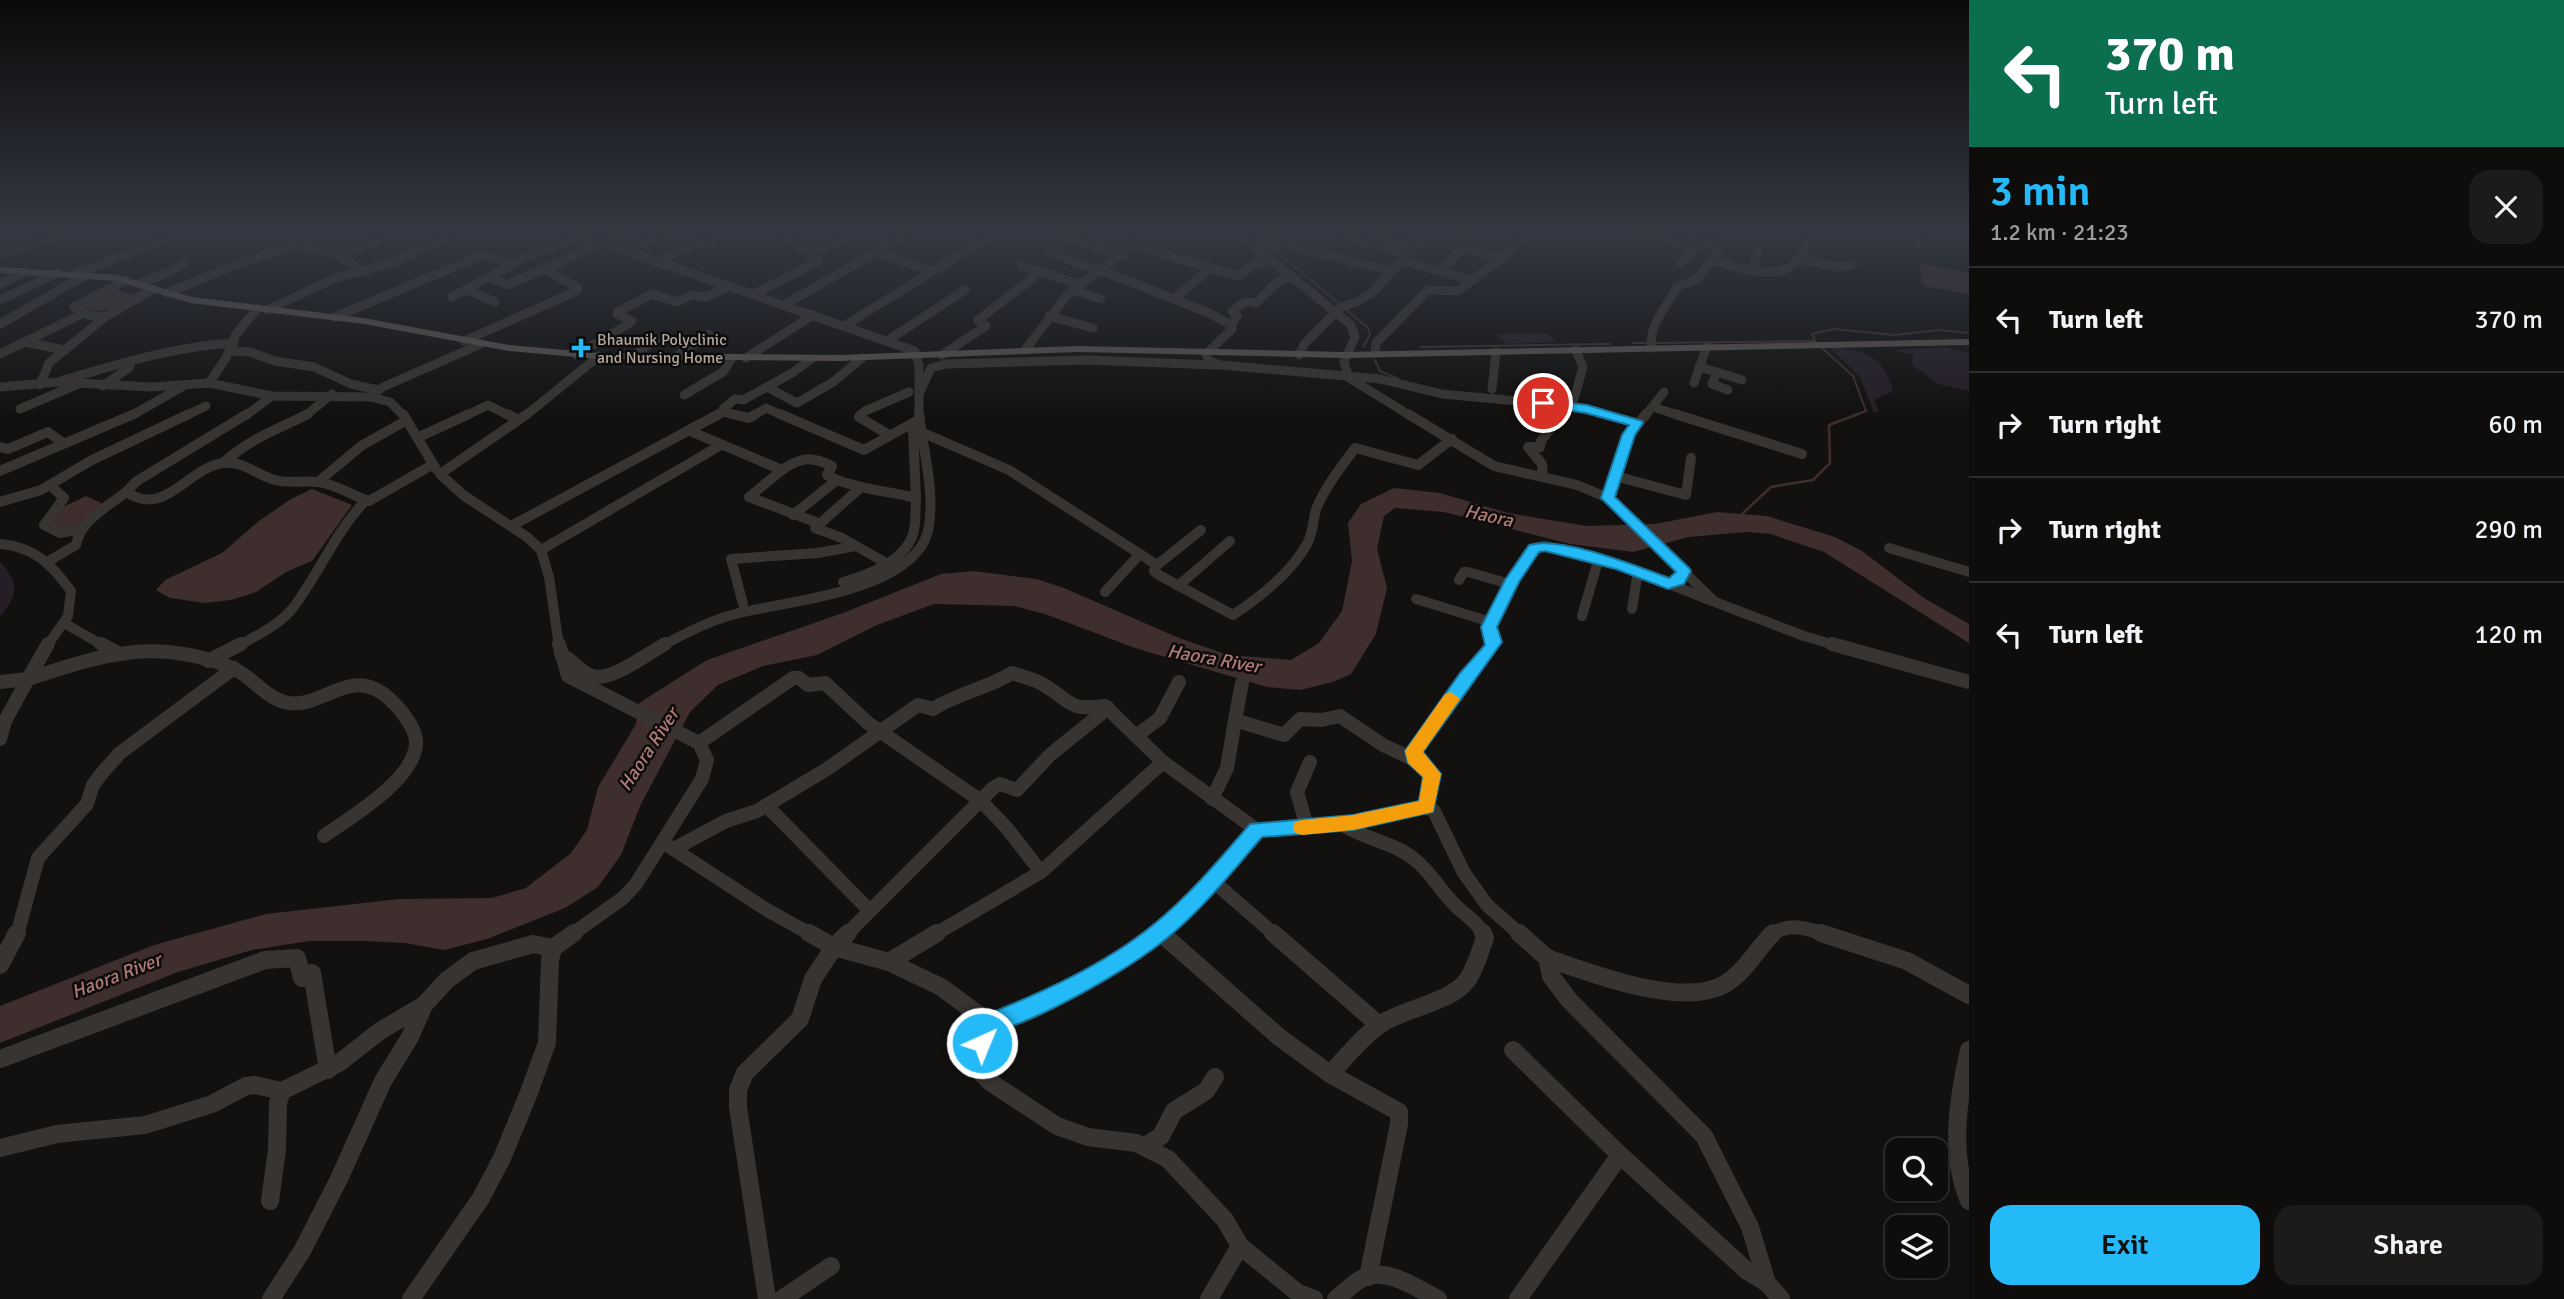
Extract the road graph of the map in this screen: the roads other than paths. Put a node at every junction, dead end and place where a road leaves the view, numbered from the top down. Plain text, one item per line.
1 (49, 294) edge
2 (99, 294) edge
3 (144, 294) edge
4 (169, 294) edge
5 (299, 294) edge
6 (391, 294) edge
7 (459, 294) edge
8 (475, 294) edge
9 (571, 294) edge
10 (713, 294) edge
11 (754, 294) edge
12 (803, 294) edge
13 (895, 294) edge
14 (959, 294) edge
15 (1013, 294) edge
16 (1070, 294) edge
17 (1090, 294) edge
18 (1160, 294) edge
19 (1180, 294) edge
20 (1265, 294) edge
21 (1315, 294) edge
22 (1370, 294) edge
23 (1424, 294) edge
24 (1674, 294) edge
25 (452, 297) dead end
26 (1101, 299) dead end
27 (1174, 299) junction
28 (495, 302) dead end
29 (784, 305) junction
30 (263, 309) junction
31 (1338, 312) junction
32 (84, 313) junction
33 (813, 315) junction
34 (1049, 316) junction
35 (105, 317) junction
36 (335, 317) junction
37 (0, 324) edge
38 (1231, 325) junction
39 (844, 326) junction
40 (1093, 328) dead end
41 (709, 334) dead end
42 (658, 339) dead end
43 (464, 341) junction
44 (887, 341) junction
45 (25, 342) junction
46 (1969, 342) edge
47 (481, 344) junction
48 (1707, 346) junction
49 (232, 347) junction
50 (1652, 348) junction
51 (65, 350) junction
52 (1025, 350) junction
53 (1576, 350) junction
54 (1496, 352) junction
55 (1375, 353) junction
56 (0, 354) edge
57 (1206, 354) junction
58 (576, 355) junction
59 (942, 355) junction
60 (1299, 355) junction
61 (1345, 355) junction
62 (599, 356) junction
63 (632, 356) junction
64 (675, 357) junction
65 (919, 357) junction
66 (732, 358) junction
67 (746, 358) junction
68 (862, 358) junction
69 (811, 359) junction
70 (126, 363) junction
71 (588, 364) junction
72 (1221, 365) junction
73 (1699, 367) junction
74 (1717, 372) junction
75 (1349, 377) junction
76 (1742, 380) dead end
77 (60, 382) junction
78 (209, 383) junction
79 (1694, 383) dead end
80 (40, 384) junction
81 (79, 384) junction
82 (351, 384) junction
83 (186, 385) junction
84 (103, 386) junction
85 (0, 387) edge
86 (767, 387) junction
87 (1492, 389) dead end
88 (1728, 390) dead end
89 (914, 392) junction
90 (1664, 392) dead end
91 (375, 393) junction
92 (684, 395) dead end
93 (272, 396) junction
94 (329, 396) junction
95 (783, 397) junction
96 (206, 406) dead end
97 (1570, 406) junction
98 (1653, 407) junction
99 (723, 408) dead end
100 (766, 408) junction
101 (20, 409) dead end
102 (515, 418) junction
103 (407, 420) junction
104 (916, 421) junction
105 (1637, 423) junction
106 (507, 429) junction
107 (690, 431) junction
108 (921, 432) junction
109 (889, 435) junction
110 (419, 437) junction
111 (1452, 439) junction
112 (63, 443) junction
113 (721, 445) junction
114 (0, 447) edge
115 (1802, 454) dead end
116 (1691, 458) dead end
117 (223, 463) junction
118 (436, 469) junction
119 (782, 470) junction
120 (0, 471) edge
121 (1615, 476) junction
122 (1544, 477) junction
123 (837, 480) junction
124 (318, 482) junction
125 (51, 486) junction
126 (859, 489) junction
127 (126, 492) junction
128 (916, 498) junction
129 (1608, 498) junction
130 (365, 501) junction
131 (0, 502) edge
132 (793, 516) junction
133 (818, 523) junction
134 (511, 526) junction
135 (82, 528) junction
136 (1201, 530) dead end
137 (1230, 541) dead end
138 (0, 544) edge
139 (856, 546) junction
140 (1889, 548) dead end
141 (541, 550) junction
142 (1139, 555) junction
143 (910, 557) junction
144 (1598, 561) junction
145 (47, 562) junction
146 (886, 563) junction
147 (1157, 565) junction
148 (1682, 569) junction
149 (1638, 571) junction
150 (1969, 572) edge
151 (1459, 580) dead end
152 (1668, 583) junction
153 (1510, 584) junction
154 (1178, 586) junction
155 (1105, 592) dead end
156 (1416, 599) dead end
157 (1715, 602) junction
158 (743, 604) junction
159 (1632, 609) dead end
160 (1582, 616) dead end
161 (1491, 622) junction
162 (64, 623) junction
163 (673, 640) junction
164 (116, 652) junction
165 (561, 654) junction
166 (208, 661) junction
167 (234, 668) junction
168 (29, 679) junction
169 (0, 682) edge
170 (1179, 682) dead end
171 (1969, 682) edge
172 (1242, 683) dead end
173 (1108, 708) junction
174 (1235, 720) junction
175 (880, 731) junction
176 (1136, 736) junction
177 (0, 739) edge
178 (693, 739) junction
179 (1163, 762) junction
180 (1310, 762) dead end
181 (1419, 762) junction
182 (1212, 799) junction
183 (981, 801) junction
184 (766, 805) junction
185 (1426, 807) junction
186 (1341, 824) junction
187 (1307, 827) junction
188 (1257, 830) junction
189 (324, 836) dead end
190 (669, 846) junction
191 (1041, 872) junction
192 (1213, 881) junction
193 (870, 911) junction
194 (1159, 932) junction
195 (834, 947) junction
196 (553, 948) junction
197 (1547, 958) junction
198 (889, 962) junction
199 (0, 965) edge
200 (1969, 995) edge
201 (424, 1005) junction
202 (990, 1023) junction
203 (1379, 1025) junction
204 (1969, 1050) edge
205 (1513, 1051) dead end
206 (0, 1059) edge
207 (328, 1070) junction
208 (1330, 1074) junction
209 (1215, 1077) dead end
210 (282, 1091) junction
211 (1145, 1146) junction
212 (0, 1148) edge
213 (1620, 1155) junction
214 (270, 1201) dead end
215 (1969, 1201) edge
216 (1240, 1246) junction
217 (831, 1266) dead end
218 (1368, 1277) junction
219 (1767, 1283) junction
220 (271, 1299) edge
221 (411, 1299) edge
222 (767, 1299) edge
223 (782, 1299) edge
224 (1209, 1299) edge
225 (1314, 1299) edge
226 (1336, 1299) edge
227 (1438, 1299) edge
228 (1518, 1299) edge
229 (1781, 1299) edge

1 - 37 street
2 - 32 street
3 - 35 street
4 - 30 main road
5 - 30 street
6 - 36 street
7 - 25 street
8 - 28 street
9 - 43 street
10 - 58 street
11 - 29 street
12 - 29 street
13 - 39 street
14 - 44 street
15 - 59 street
16 - 34 street
17 - 26 street
18 - 27 street
19 - 27 street
20 - 38 street
21 - 31 street
22 - 31 street
23 - 55 street
24 - 50 street
27 - 38 street
29 - 33 street
30 - 36 main road
30 - 49 street
31 - 60 street
31 - 61 street
32 - 35 street
32 - 45 street
33 - 39 street
33 - 67 street
34 - 40 street
34 - 52 street
35 - 51 street
36 - 43 main road
38 - 57 street
39 - 44 street
41 - 64 street
42 - 63 street
43 - 47 main road
44 - 65 street
45 - 51 street
45 - 56 street
46 - 48 main road
47 - 58 main road
47 - 91 street
48 - 50 main road
48 - 73 street
49 - 70 street
49 - 78 street
49 - 82 street
50 - 53 main road
51 - 80 street
52 - 57 main road
52 - 59 main road
53 - 54 main road
53 - 97 street
54 - 55 main road
54 - 87 street
55 - 61 main road
57 - 60 main road
57 - 72 street
58 - 62 main road
59 - 65 main road
60 - 61 main road
61 - 75 street
62 - 63 main road
62 - 71 street
63 - 64 main road
64 - 66 main road
65 - 68 main road
65 - 89 street
66 - 67 main road
66 - 92 street
67 - 69 main road
68 - 69 main road
68 - 95 street
69 - 86 street
70 - 77 street
70 - 84 street
71 - 102 street
71 - 106 street
72 - 75 street
72 - 89 street
73 - 74 street
73 - 79 street
74 - 76 street
74 - 88 street
75 - 97 street
75 - 111 street
77 - 80 street
77 - 81 street
78 - 83 street
78 - 93 street
80 - 85 street
81 - 84 street
81 - 101 street
82 - 91 street
82 - 94 street
83 - 84 street
83 - 112 street
86 - 95 street
86 - 99 street
89 - 104 street
89 - 109 street
90 - 98 street
91 - 94 street
91 - 103 street
93 - 94 street
93 - 127 street
94 - 117 street
95 - 100 street
96 - 125 street
97 - 105 street
97 - 122 street
98 - 105 street
98 - 115 street
100 - 107 street
100 - 109 street
102 - 106 street
102 - 110 street
103 - 110 street
103 - 124 street
104 - 108 street
104 - 109 street
104 - 128 street
105 - 121 street
106 - 118 street
107 - 113 street
107 - 134 street
108 - 142 street
108 - 143 street
110 - 118 street
111 - 122 street
111 - 154 street
112 - 114 street
112 - 120 street
113 - 119 street
113 - 141 street
116 - 121 street
117 - 124 street
117 - 127 street
118 - 130 street
118 - 134 street
119 - 123 street
119 - 132 street
121 - 129 street
122 - 129 street
123 - 126 street
123 - 132 street
124 - 130 street
125 - 131 street
125 - 135 street
126 - 128 street
126 - 133 street
127 - 135 street
128 - 146 street
129 - 148 street
130 - 166 street
132 - 133 street
133 - 139 street
134 - 141 street
135 - 145 street
136 - 147 street
137 - 154 street
138 - 145 street
139 - 146 street
139 - 158 street
140 - 150 street
141 - 165 street
142 - 147 street
142 - 155 street
143 - 146 street
143 - 163 street
144 - 149 street
144 - 153 street
144 - 160 street
145 - 162 street
146 - 158 street
147 - 154 street
148 - 152 street
148 - 157 street
149 - 152 street
149 - 159 street
151 - 153 street
152 - 157 street
153 - 161 street
156 - 161 street
157 - 171 street
158 - 163 street
161 - 181 street
162 - 164 street
162 - 168 street
163 - 165 street
164 - 166 street
164 - 168 street
165 - 178 street
166 - 167 street
167 - 189 street
167 - 199 street
168 - 169 street
168 - 177 street
170 - 176 street
172 - 174 street
173 - 175 street
173 - 176 street
173 - 183 street
174 - 181 street
174 - 182 street
175 - 178 street
175 - 183 street
175 - 184 street
176 - 179 street
178 - 190 street
179 - 182 street
179 - 191 street
180 - 187 street
181 - 185 street
182 - 188 street
183 - 191 street
183 - 193 street
184 - 190 street
184 - 193 street
185 - 186 street
185 - 197 street
186 - 187 street
186 - 203 street
187 - 188 street
188 - 192 street
190 - 195 street
190 - 196 street
191 - 198 street
192 - 194 street
192 - 203 street
193 - 195 street
194 - 202 street
194 - 208 street
195 - 198 street
195 - 222 street
196 - 201 street
196 - 221 street
197 - 200 street
197 - 219 street
198 - 202 street
201 - 207 street
201 - 220 street
202 - 211 street
203 - 208 street
204 - 215 street
205 - 213 street
206 - 207 street
207 - 210 street
208 - 218 street
209 - 211 street
210 - 212 street
210 - 214 street
211 - 216 street
213 - 219 street
213 - 228 street
216 - 224 street
216 - 225 street
217 - 223 street
218 - 226 street
218 - 227 street
219 - 229 street

